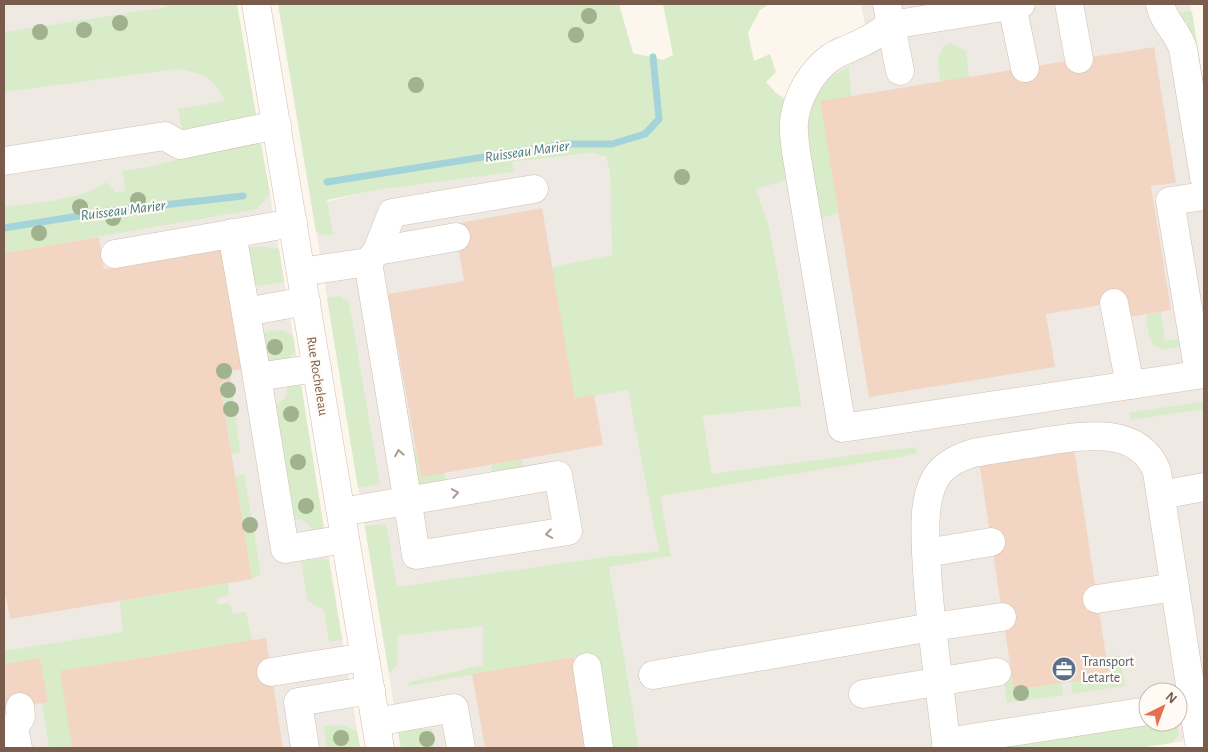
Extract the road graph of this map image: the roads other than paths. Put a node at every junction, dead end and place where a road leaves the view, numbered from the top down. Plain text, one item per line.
1 (256, 4) edge
2 (1069, 4) edge
3 (1160, 4) edge
4 (1004, 5) edge
5 (889, 14) edge
6 (1079, 59) dead end
7 (1025, 68) dead end
8 (900, 71) dead end
9 (277, 125) junction
10 (4, 160) edge
11 (1204, 177) edge
12 (534, 189) dead end
13 (1204, 196) edge
14 (293, 223) junction
15 (232, 233) junction
16 (456, 237) dead end
17 (115, 254) dead end
18 (372, 265) junction
19 (301, 272) junction
20 (306, 301) junction
21 (1114, 303) dead end
22 (246, 312) junction
23 (317, 368) junction
24 (1202, 374) edge
25 (257, 377) junction
26 (1130, 385) junction
27 (1204, 487) edge
28 (1161, 495) junction
29 (408, 501) junction
30 (341, 512) junction
31 (346, 539) junction
32 (991, 542) dead end
33 (926, 552) junction
34 (1175, 587) junction
35 (1097, 599) dead end
36 (1002, 617) dead end
37 (932, 627) junction
38 (365, 657) junction
39 (587, 668) dead end
40 (997, 672) dead end
41 (653, 675) dead end
42 (939, 681) junction
43 (1183, 682) edge
44 (371, 690) junction
45 (863, 694) dead end
46 (298, 702) junction
47 (20, 707) dead end
48 (1138, 713) edge
49 (1188, 714) edge
50 (378, 735) edge
51 (947, 745) edge
52 (18, 748) edge
53 (304, 748) edge
54 (462, 748) edge
55 (599, 748) edge
56 (1200, 748) edge

1 - 9 street, Rue Rocheleau
2 - 6 street
3 - 11 street
4 - 5 street
4 - 7 street
5 - 8 street
5 - 26 street
9 - 10 street
9 - 14 street, Rue Rocheleau
12 - 18 street
13 - 24 street
14 - 15 street
14 - 19 street, Rue Rocheleau
15 - 17 street
15 - 22 street
16 - 18 street
18 - 19 street
29 -> 18 street
19 - 20 street, Rue Rocheleau
20 - 22 street
20 - 23 street, Rue Rocheleau
21 - 26 street
22 - 25 street
23 - 25 street
23 - 30 street, Rue Rocheleau
24 - 26 street
25 - 31 street
27 - 28 street
28 - 33 street
28 - 34 street
29 -> 29 street
29 - 30 street
30 - 31 street, Rue Rocheleau
31 - 38 street, Rue Rocheleau
32 - 33 street
33 - 37 street
34 - 35 street
34 - 43 street
36 - 37 street
37 - 41 street
37 - 42 street
38 - 44 street, Rue Rocheleau
38 - 46 street
39 - 55 street
40 - 42 street
42 - 45 street
42 - 51 street
44 - 46 street
44 - 50 street, Rue Rocheleau
46 - 53 street
47 - 52 street
48 - 51 street
49 - 56 street
50 - 54 street

